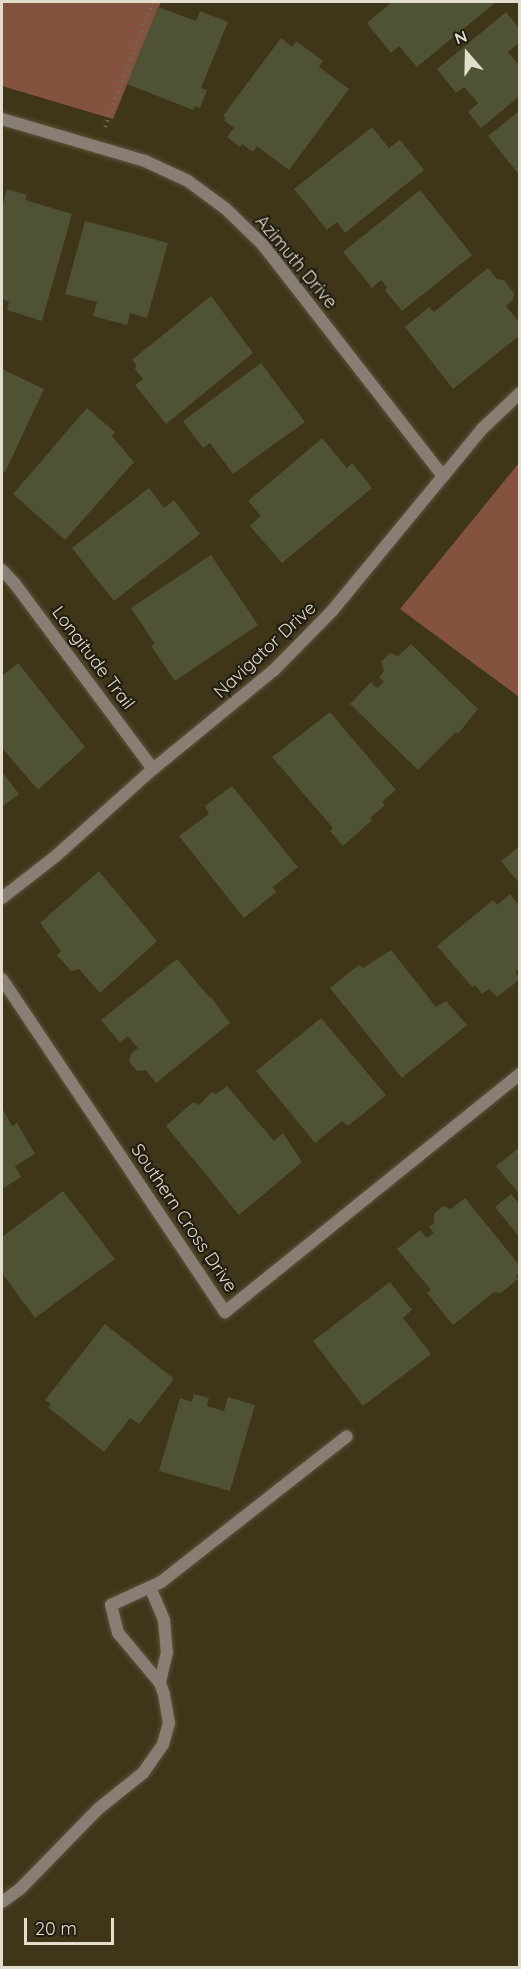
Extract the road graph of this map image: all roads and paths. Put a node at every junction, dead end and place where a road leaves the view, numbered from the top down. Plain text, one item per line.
1 (153, 2) edge
2 (2, 118) edge
3 (97, 147) junction
4 (519, 393) edge
5 (443, 476) junction
6 (2, 570) edge
7 (153, 769) junction
8 (2, 898) edge
9 (2, 979) edge
10 (519, 1074) edge
11 (347, 1437) dead end
12 (150, 1587) junction
13 (160, 1683) junction
14 (2, 1902) edge

1 - 3 path
2 - 3 street, Azimuth Drive
3 - 5 street, Azimuth Drive
4 - 5 street, Navigator Drive
5 - 7 street, Navigator Drive
6 - 7 street, Longitude Trail
7 - 8 street, Navigator Drive
9 - 10 street, Southern Cross Drive
11 - 12 street
12 - 13 street
12 - 13 street
13 - 14 street

